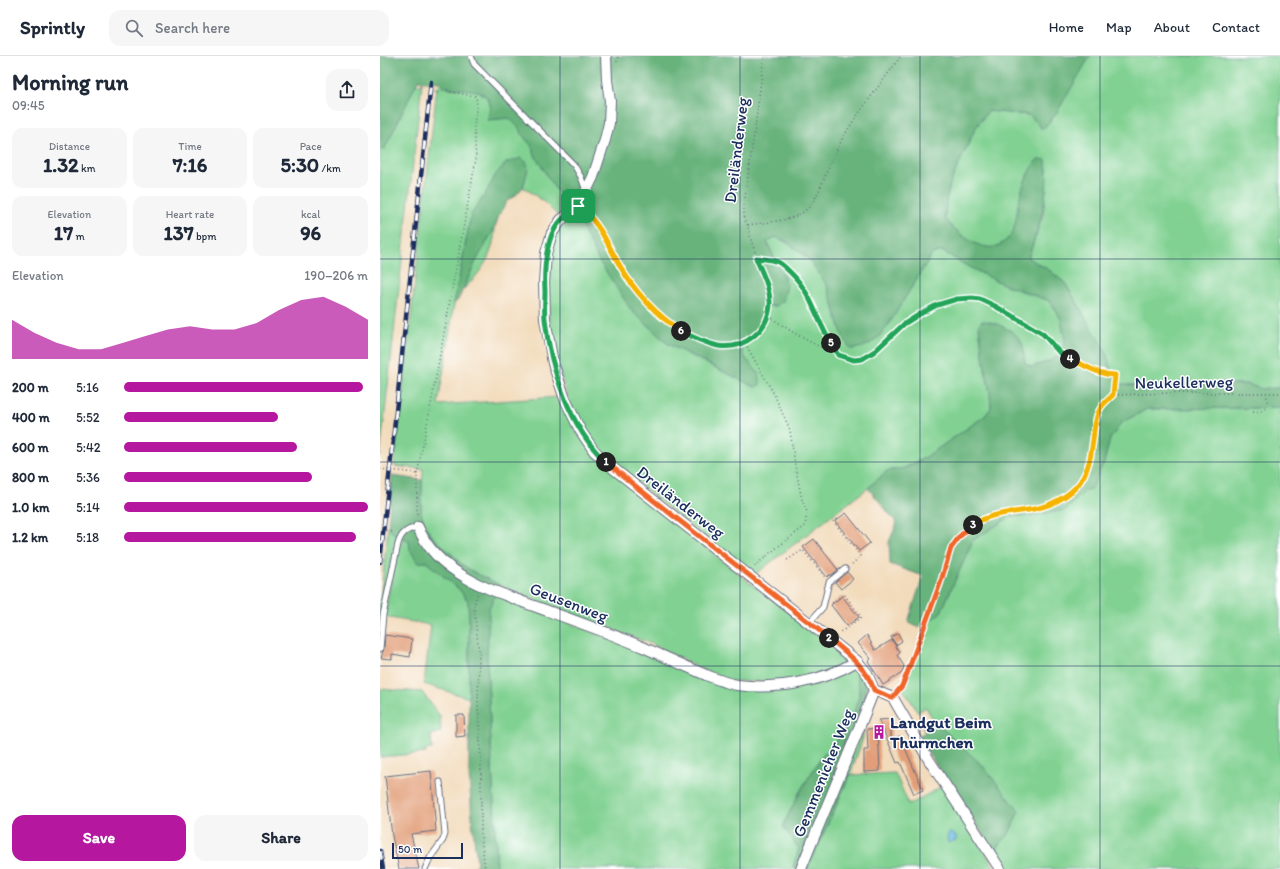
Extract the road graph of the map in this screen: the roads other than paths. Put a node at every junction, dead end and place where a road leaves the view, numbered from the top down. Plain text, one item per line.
1 (471, 56) edge
2 (606, 56) edge
3 (586, 191) junction
4 (418, 527) joint
5 (845, 569) road end
6 (809, 623) junction
7 (380, 649) edge
8 (857, 661) junction
9 (874, 690) junction
10 (440, 782) dead end
11 (425, 869) edge
12 (801, 869) edge
13 (1000, 869) edge

1 - 3 lane
2 - 3 street
3 - 6 street, Dreiländerweg
4 - 7 lane
4 - 8 street, Geusenweg
5 - 6 lane
6 - 8 street, Dreiländerweg
8 - 9 street, Dreiländerweg
9 - 12 street, Gemmenicher Weg
9 - 13 street
10 - 11 lane

